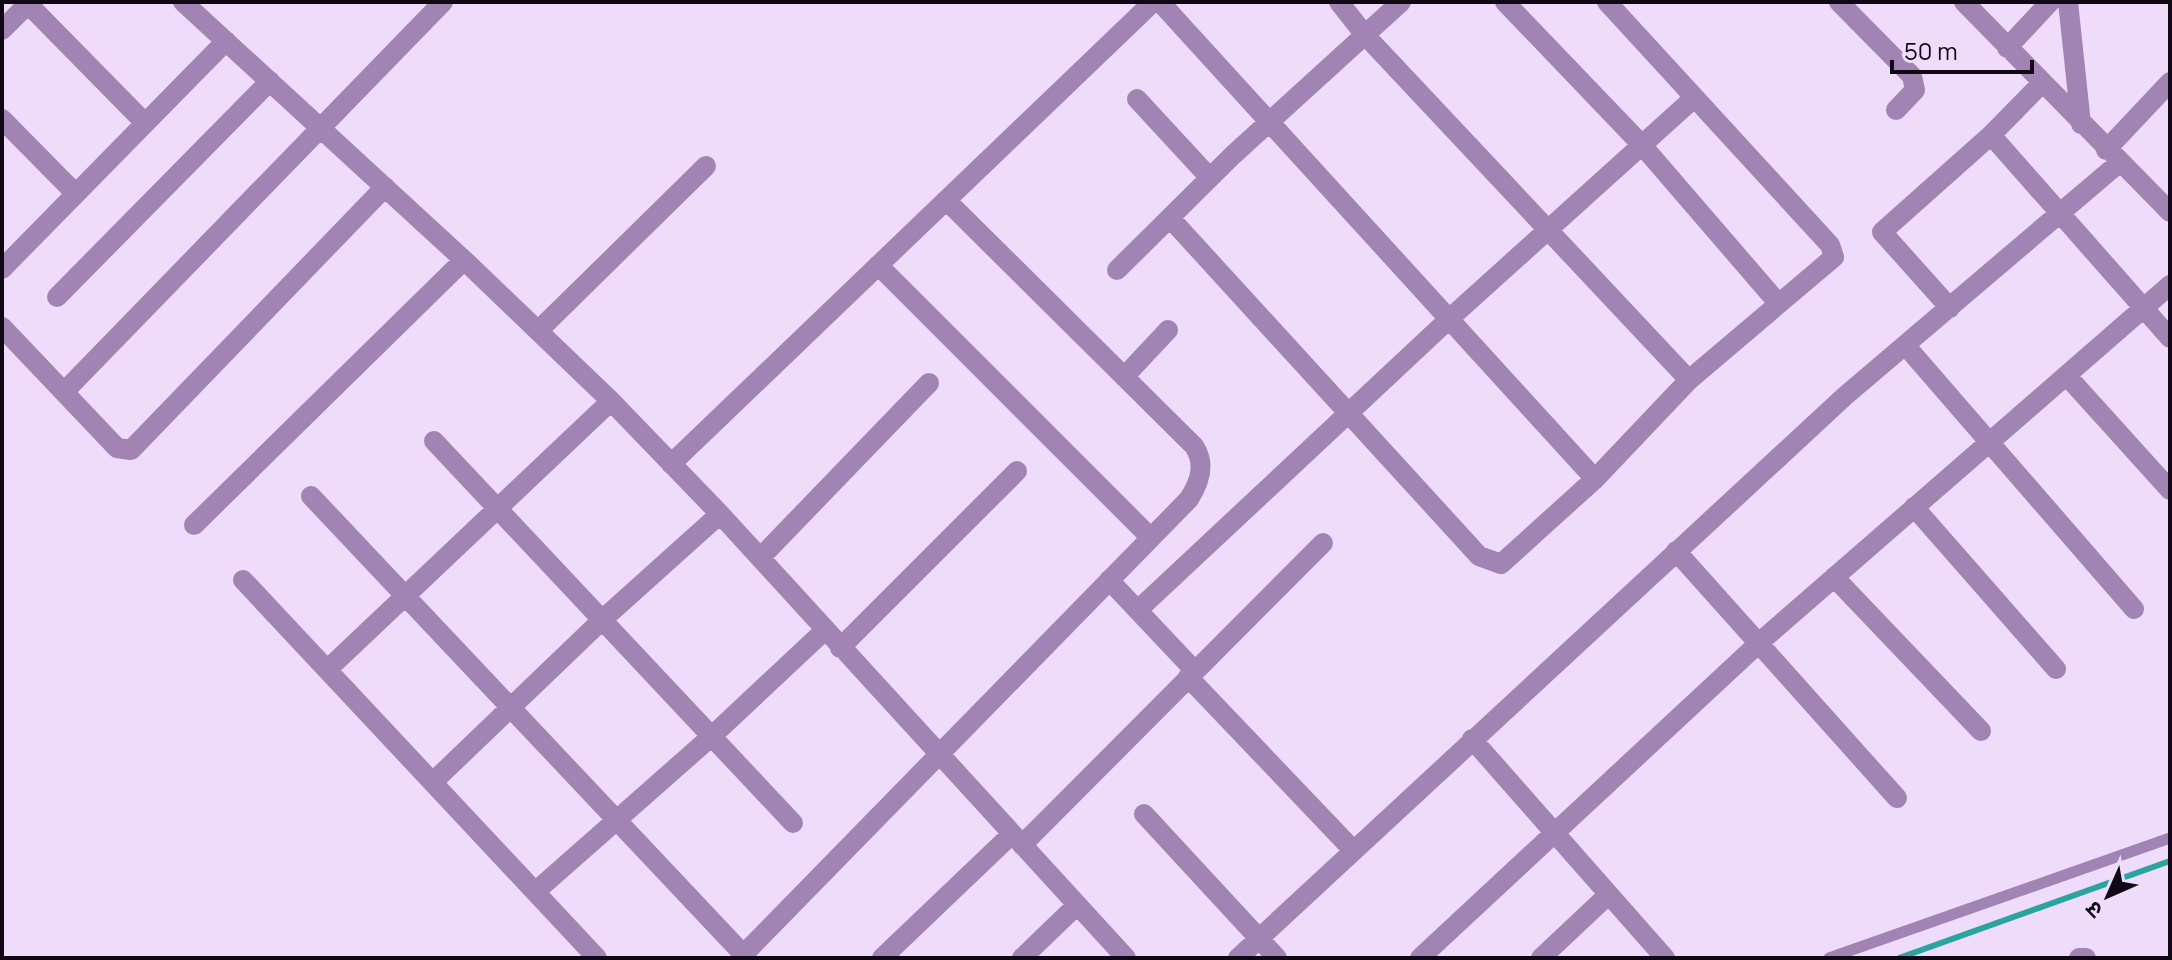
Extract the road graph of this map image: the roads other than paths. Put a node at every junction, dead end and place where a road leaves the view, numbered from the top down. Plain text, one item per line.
1 (183, 2) edge
2 (443, 2) edge
3 (1153, 2) edge
4 (1160, 2) edge
5 (1339, 2) edge
6 (1401, 2) edge
7 (1505, 2) edge
8 (1607, 2) edge
9 (1839, 2) edge
10 (1964, 2) edge
11 (2050, 2) edge
12 (2068, 2) edge
13 (29, 3) edge
14 (2, 30) edge
15 (1365, 35) junction
16 (226, 41) junction
17 (2007, 48) junction
18 (270, 81) junction
19 (2170, 82) edge
20 (2041, 84) junction
21 (1694, 98) junction
22 (1137, 99) dead end
23 (1896, 110) dead end
24 (2, 119) edge
25 (1270, 122) junction
26 (145, 123) junction
27 (2081, 124) junction
28 (320, 127) junction
29 (1991, 135) junction
30 (1641, 144) junction
31 (2113, 157) junction
32 (706, 166) dead end
33 (1210, 178) junction
34 (385, 187) junction
35 (76, 194) junction
36 (946, 200) junction
37 (2170, 212) edge
38 (2058, 214) junction
39 (1170, 218) junction
40 (1549, 228) junction
41 (464, 260) junction
42 (3, 265) edge
43 (878, 265) junction
44 (1117, 270) dead end
45 (2170, 285) edge
46 (57, 297) dead end
47 (1778, 303) junction
48 (1950, 308) junction
49 (2143, 308) junction
50 (1448, 320) junction
51 (2, 327) edge
52 (1168, 330) dead end
53 (538, 331) junction
54 (2170, 338) edge
55 (1906, 346) junction
56 (2067, 376) junction
57 (1124, 377) junction
58 (1689, 380) junction
59 (929, 383) dead end
60 (64, 392) junction
61 (611, 401) junction
62 (1351, 413) junction
63 (434, 441) dead end
64 (1990, 443) junction
65 (671, 464) junction
66 (1017, 471) dead end
67 (1595, 479) junction
68 (2170, 490) edge
69 (311, 496) dead end
70 (1914, 507) junction
71 (497, 509) junction
72 (720, 514) junction
73 (194, 525) dead end
74 (1151, 538) junction
75 (1323, 543) dead end
76 (1676, 551) junction
77 (760, 558) junction
78 (1834, 577) junction
79 (243, 580) dead end
80 (1109, 580) junction
81 (406, 595) junction
82 (1139, 609) junction
83 (2134, 609) dead end
84 (602, 620) junction
85 (824, 631) junction
86 (1760, 642) junction
87 (840, 648) junction
88 (328, 669) junction
89 (2056, 669) dead end
90 (1191, 673) junction
91 (511, 707) junction
92 (1981, 731) dead end
93 (712, 736) junction
94 (1472, 739) junction
95 (939, 755) junction
96 (433, 782) junction
97 (1897, 798) dead end
98 (1144, 814) dead end
99 (617, 821) junction
100 (793, 823) dead end
101 (1555, 833) junction
102 (2170, 838) edge
103 (1017, 840) junction
104 (1352, 849) junction
105 (535, 892) junction
106 (1608, 895) junction
107 (1077, 905) junction
108 (1260, 939) junction
109 (742, 956) edge
110 (597, 958) edge
111 (882, 958) edge
112 (1022, 958) edge
113 (1126, 958) edge
114 (1238, 958) edge
115 (1277, 958) edge
116 (1420, 958) edge
117 (1541, 958) edge
118 (1665, 958) edge
119 (1829, 958) edge
120 (2079, 958) edge
121 (2086, 958) edge

1 - 16 street
2 - 28 street
3 - 36 street
4 - 25 street
5 - 15 street
6 - 15 street
7 - 30 street
8 - 21 street
9 - 23 street
10 - 17 street
11 - 17 street
12 - 27 street
13 - 14 street
13 - 26 street
15 - 25 street
15 - 40 street
16 - 18 street
16 - 26 street
17 - 20 street
18 - 28 street
18 - 46 street
19 - 31 street
20 - 27 street
20 - 29 street
21 - 30 street
21 - 47 street
22 - 33 street
24 - 35 street
25 - 33 street
25 - 50 street
26 - 35 street
27 - 31 street
28 - 34 street
28 - 60 street
29 - 38 street
29 - 48 street
30 - 40 street
30 - 47 street
31 - 37 street
31 - 38 street
32 - 53 street
33 - 39 street
34 - 41 street
34 - 60 street
35 - 42 street
36 - 43 street
36 - 57 street
38 - 48 street
38 - 49 street
39 - 44 street
39 - 62 street
40 - 50 street
40 - 58 street
41 - 53 street
41 - 73 street
43 - 65 street
43 - 74 street
45 - 49 street
47 - 58 street
48 - 55 street
49 - 54 street
49 - 56 street
50 - 62 street
50 - 67 street
51 - 60 street
52 - 57 street
53 - 61 street
55 - 64 street
55 - 76 street
56 - 64 street
56 - 68 street
57 - 74 street
58 - 67 street
59 - 77 street
61 - 65 street
61 - 71 street
62 - 67 street
62 - 82 street
63 - 71 street
64 - 70 street
64 - 83 street
65 - 72 street
66 - 87 street
69 - 81 street
70 - 78 street
70 - 89 street
71 - 81 street
71 - 84 street
72 - 77 street
72 - 84 street
74 - 80 street
75 - 90 street
76 - 86 street
76 - 94 street
77 - 85 street
78 - 86 street
78 - 92 street
79 - 88 street
80 - 82 street
80 - 95 street
81 - 88 street
81 - 91 street
82 - 90 street
84 - 91 street
84 - 93 street
85 - 87 street
85 - 93 street
86 - 97 street
86 - 101 street
87 - 95 street
88 - 96 street
90 - 103 street
90 - 104 street
91 - 96 street
91 - 99 street
93 - 99 street
93 - 100 street
94 - 101 street
94 - 104 street
95 - 103 street
95 - 109 street
96 - 105 street
98 - 108 street
99 - 105 street
99 - 109 street
101 - 106 street
101 - 116 street
102 - 119 lane
103 - 107 street
103 - 111 street
104 - 108 street
105 - 110 street
106 - 117 street
106 - 118 street
107 - 112 street
107 - 113 street
108 - 114 street
108 - 115 street
120 - 121 street

